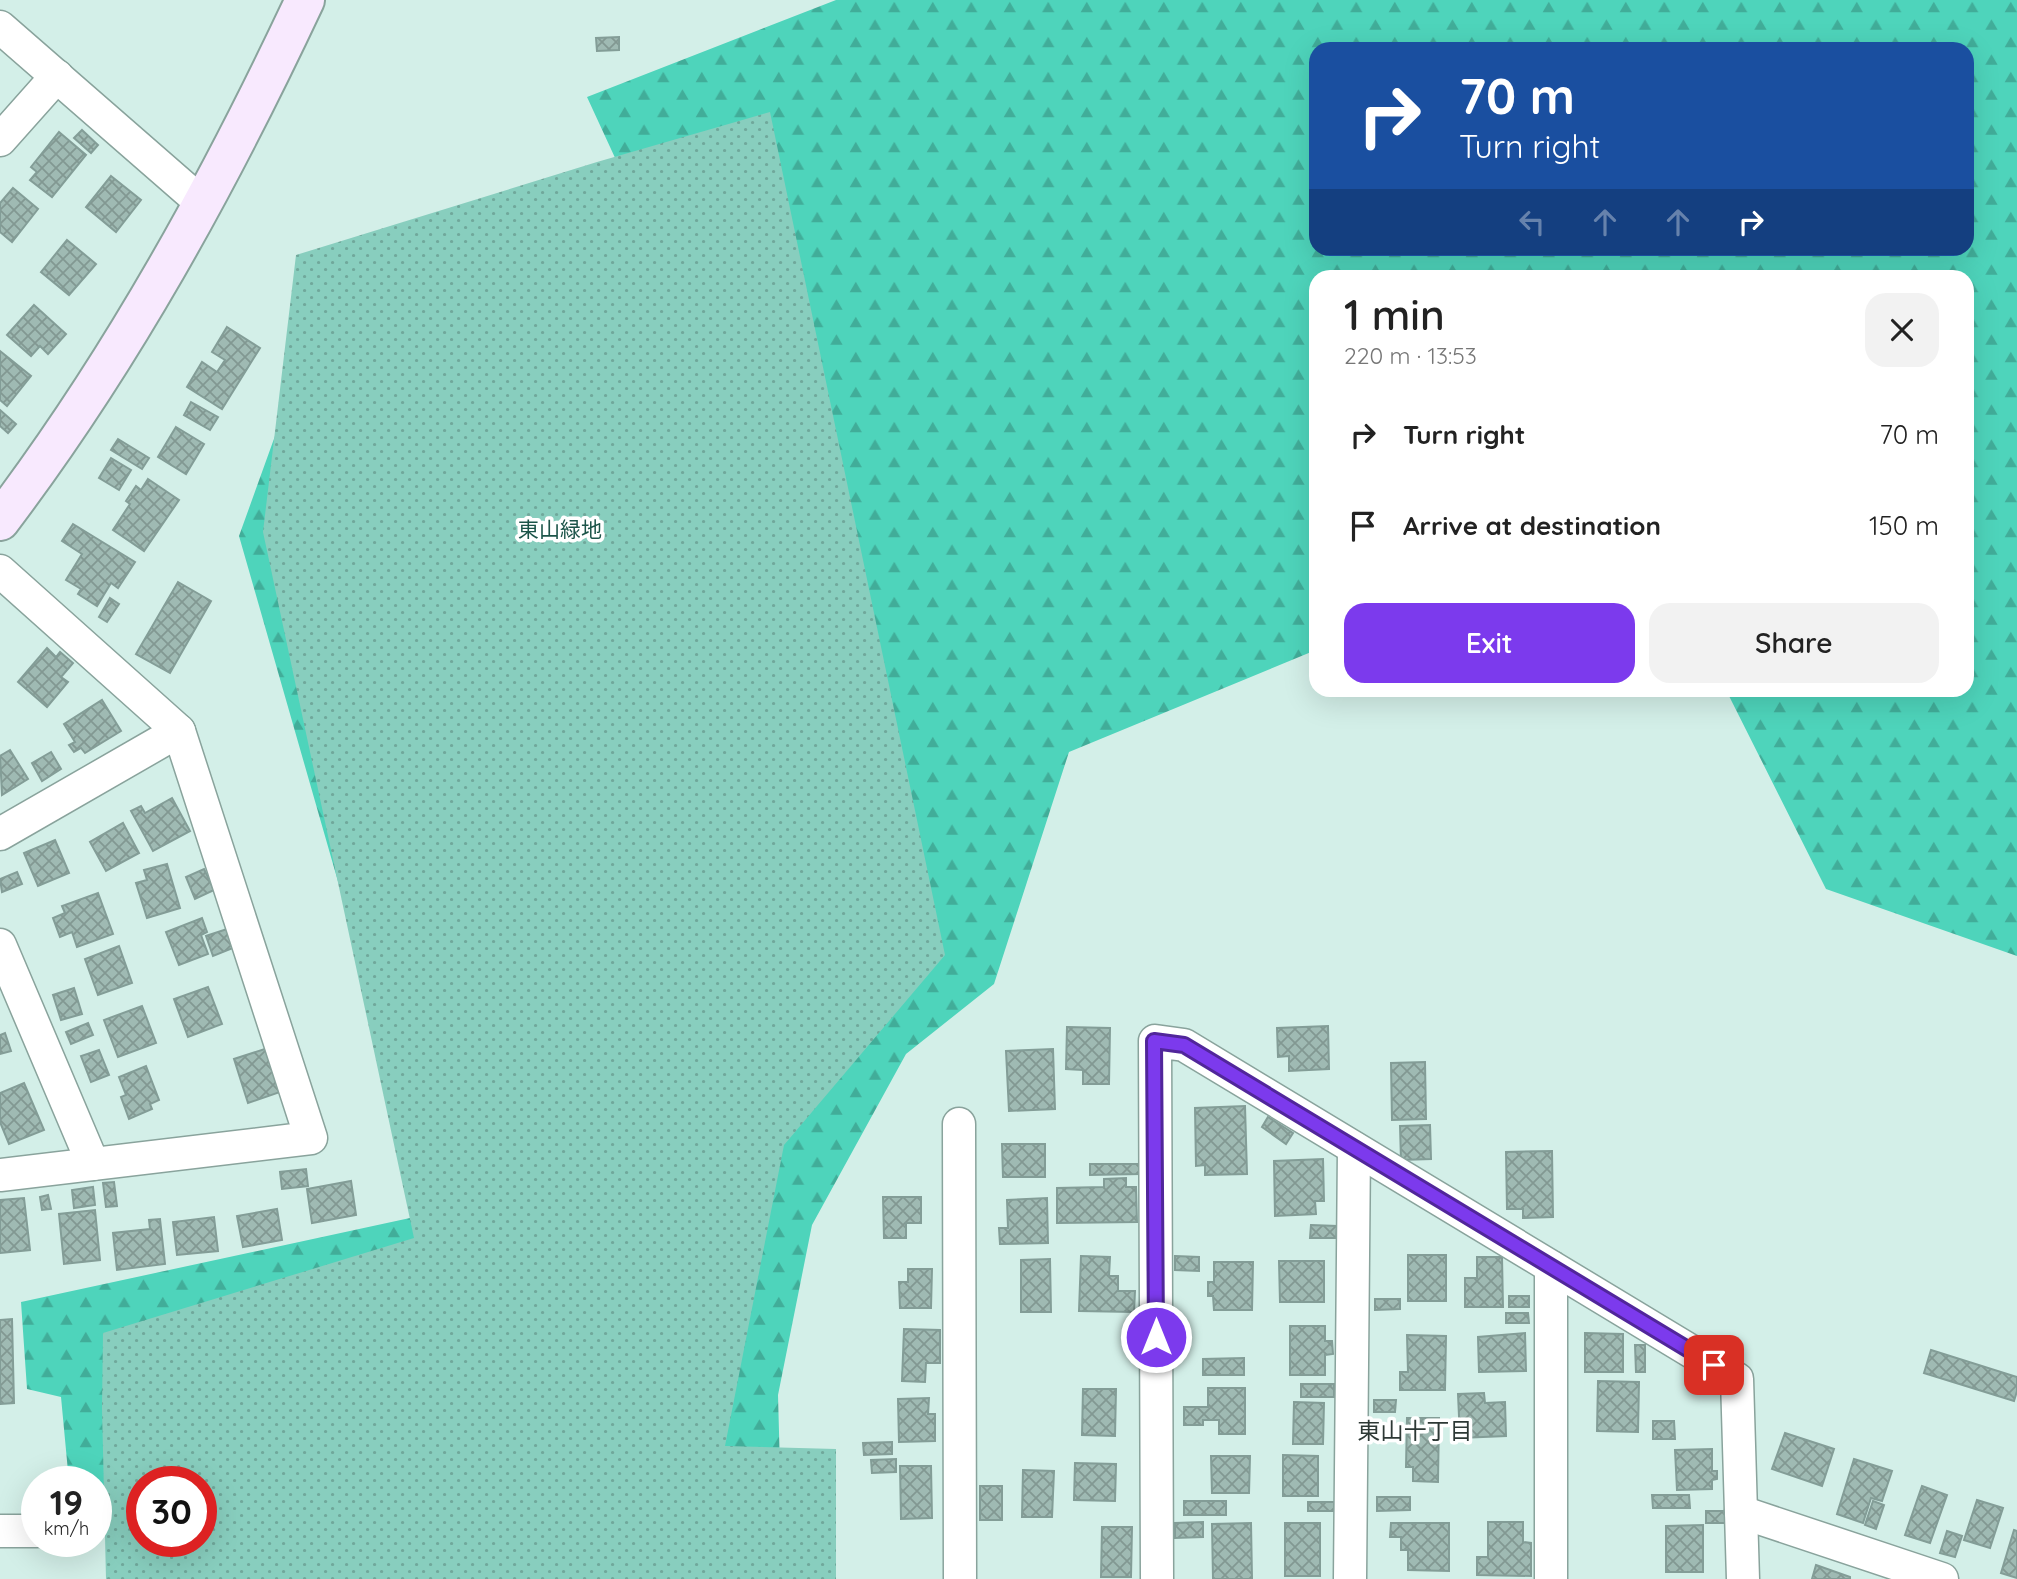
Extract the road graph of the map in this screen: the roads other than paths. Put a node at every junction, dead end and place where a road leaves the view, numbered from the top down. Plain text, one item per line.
1 (305, 0) edge
2 (0, 27) edge
3 (57, 76) junction
4 (0, 140) edge
5 (203, 204) junction
6 (0, 521) edge
7 (0, 571) edge
8 (179, 730) junction
9 (0, 834) edge
10 (0, 944) edge
11 (958, 1124) dead end
12 (1354, 1147) junction
13 (93, 1164) junction
14 (0, 1175) edge
15 (1551, 1267) junction
16 (1741, 1512) junction
17 (0, 1531) edge
18 (21, 1531) edge
19 (960, 1579) edge
20 (1157, 1579) edge
21 (1350, 1579) edge
22 (1551, 1579) edge
23 (1743, 1579) edge
24 (1942, 1579) edge

1 - 5 street
2 - 3 street
3 - 4 street
3 - 5 street
5 - 6 street
7 - 8 street
8 - 9 street
8 - 13 street
10 - 13 street
11 - 19 street
12 - 15 street
12 - 20 street
12 - 21 street
13 - 14 street
15 - 16 street
15 - 22 street
16 - 23 street
16 - 24 street
17 - 18 street

